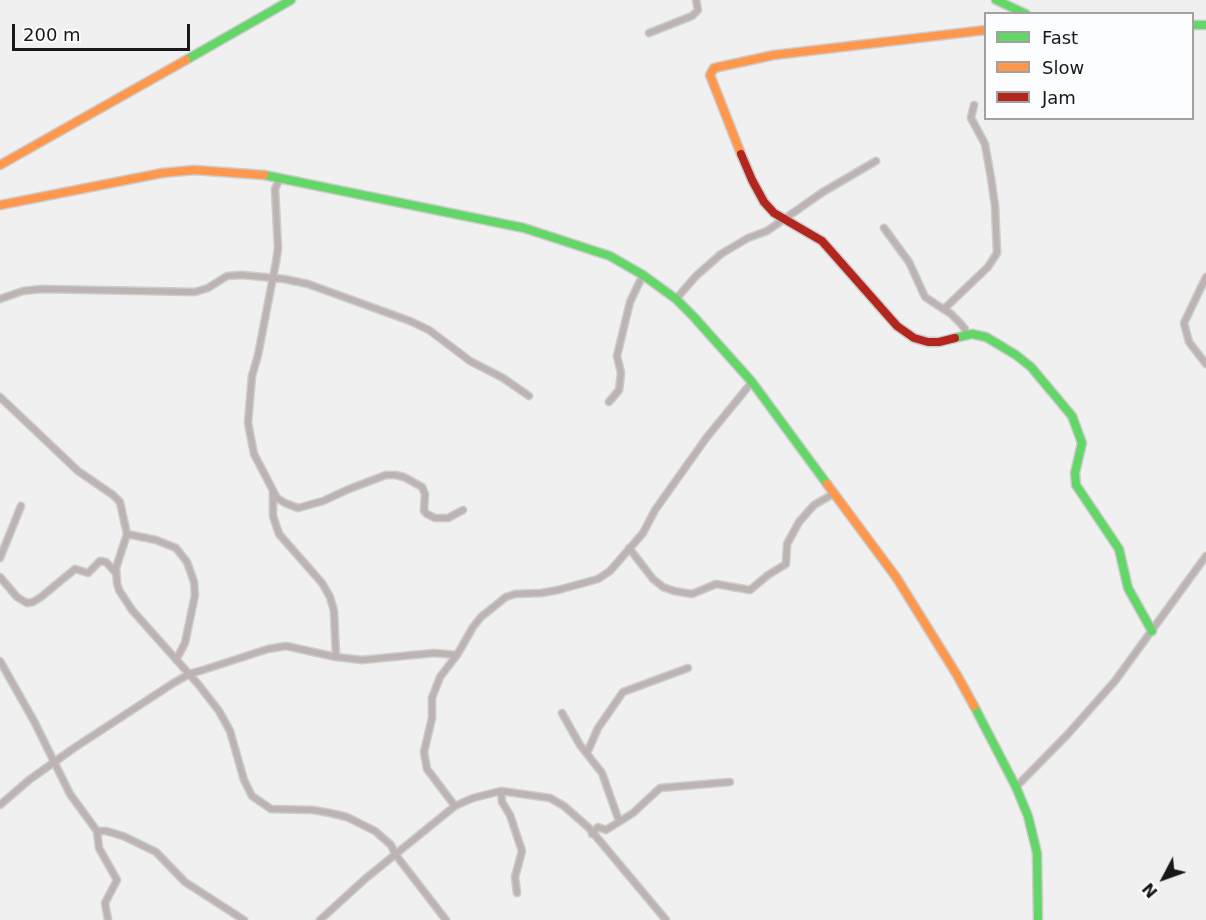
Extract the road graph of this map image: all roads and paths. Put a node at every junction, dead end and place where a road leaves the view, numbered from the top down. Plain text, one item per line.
1 (291, 0) edge
2 (696, 0) edge
3 (996, 0) edge
4 (1022, 12) edge
5 (984, 30) edge
6 (649, 33) dead end
7 (974, 105) dead end
8 (876, 161) dead end
9 (0, 165) edge
10 (280, 178) junction
11 (0, 205) edge
12 (784, 221) junction
13 (884, 228) dead end
14 (643, 275) junction
15 (1206, 277) edge
16 (274, 278) junction
17 (0, 298) edge
18 (676, 299) junction
19 (945, 308) junction
20 (965, 336) junction
21 (1206, 364) edge
22 (752, 382) junction
23 (529, 396) dead end
24 (0, 397) edge
25 (609, 402) dead end
26 (273, 490) junction
27 (835, 493) junction
28 (21, 506) dead end
29 (463, 510) dead end
30 (127, 534) junction
31 (629, 548) junction
32 (1206, 556) edge
33 (0, 558) edge
34 (116, 573) junction
35 (0, 577) edge
36 (1152, 631) junction
37 (457, 655) junction
38 (336, 657) junction
39 (177, 660) junction
40 (0, 661) edge
41 (688, 668) dead end
42 (189, 675) junction
43 (562, 713) dead end
44 (587, 753) junction
45 (54, 762) junction
46 (730, 782) dead end
47 (1016, 787) junction
48 (501, 791) junction
49 (0, 805) edge
50 (455, 806) junction
51 (619, 821) junction
52 (97, 831) junction
53 (592, 834) junction
54 (395, 854) junction
55 (517, 893) dead end
56 (108, 920) edge
57 (244, 920) edge
58 (320, 920) edge
59 (446, 920) edge
60 (666, 920) edge
61 (1038, 920) edge

1 - 9 main road
2 - 6 street
3 - 4 main road
5 - 12 main road
7 - 19 street
8 - 12 street
10 - 11 main road
10 - 14 main road
10 - 16 street
12 - 18 street
12 - 20 main road
13 - 19 street
14 - 18 main road
14 - 25 street
15 - 21 street
16 - 17 street
16 - 23 street
16 - 26 street
18 - 22 main road
19 - 20 street
20 - 36 main road
22 - 27 main road
22 - 31 street
24 - 30 street
26 - 29 street
26 - 38 street
27 - 31 street
27 - 47 main road
28 - 33 street
30 - 34 street
30 - 39 street
31 - 37 street
32 - 36 street
34 - 35 street
34 - 39 street
36 - 47 street
37 - 38 street
37 - 50 street
38 - 42 street
39 - 42 street
40 - 45 street
41 - 44 street
42 - 45 street
42 - 54 street
43 - 44 street
44 - 51 street
45 - 49 street
45 - 52 street
46 - 51 street
47 - 61 main road
48 - 50 street
48 - 53 street
48 - 55 street
50 - 54 street
51 - 53 street
52 - 56 street
52 - 57 street
53 - 60 street
54 - 58 street
54 - 59 street

